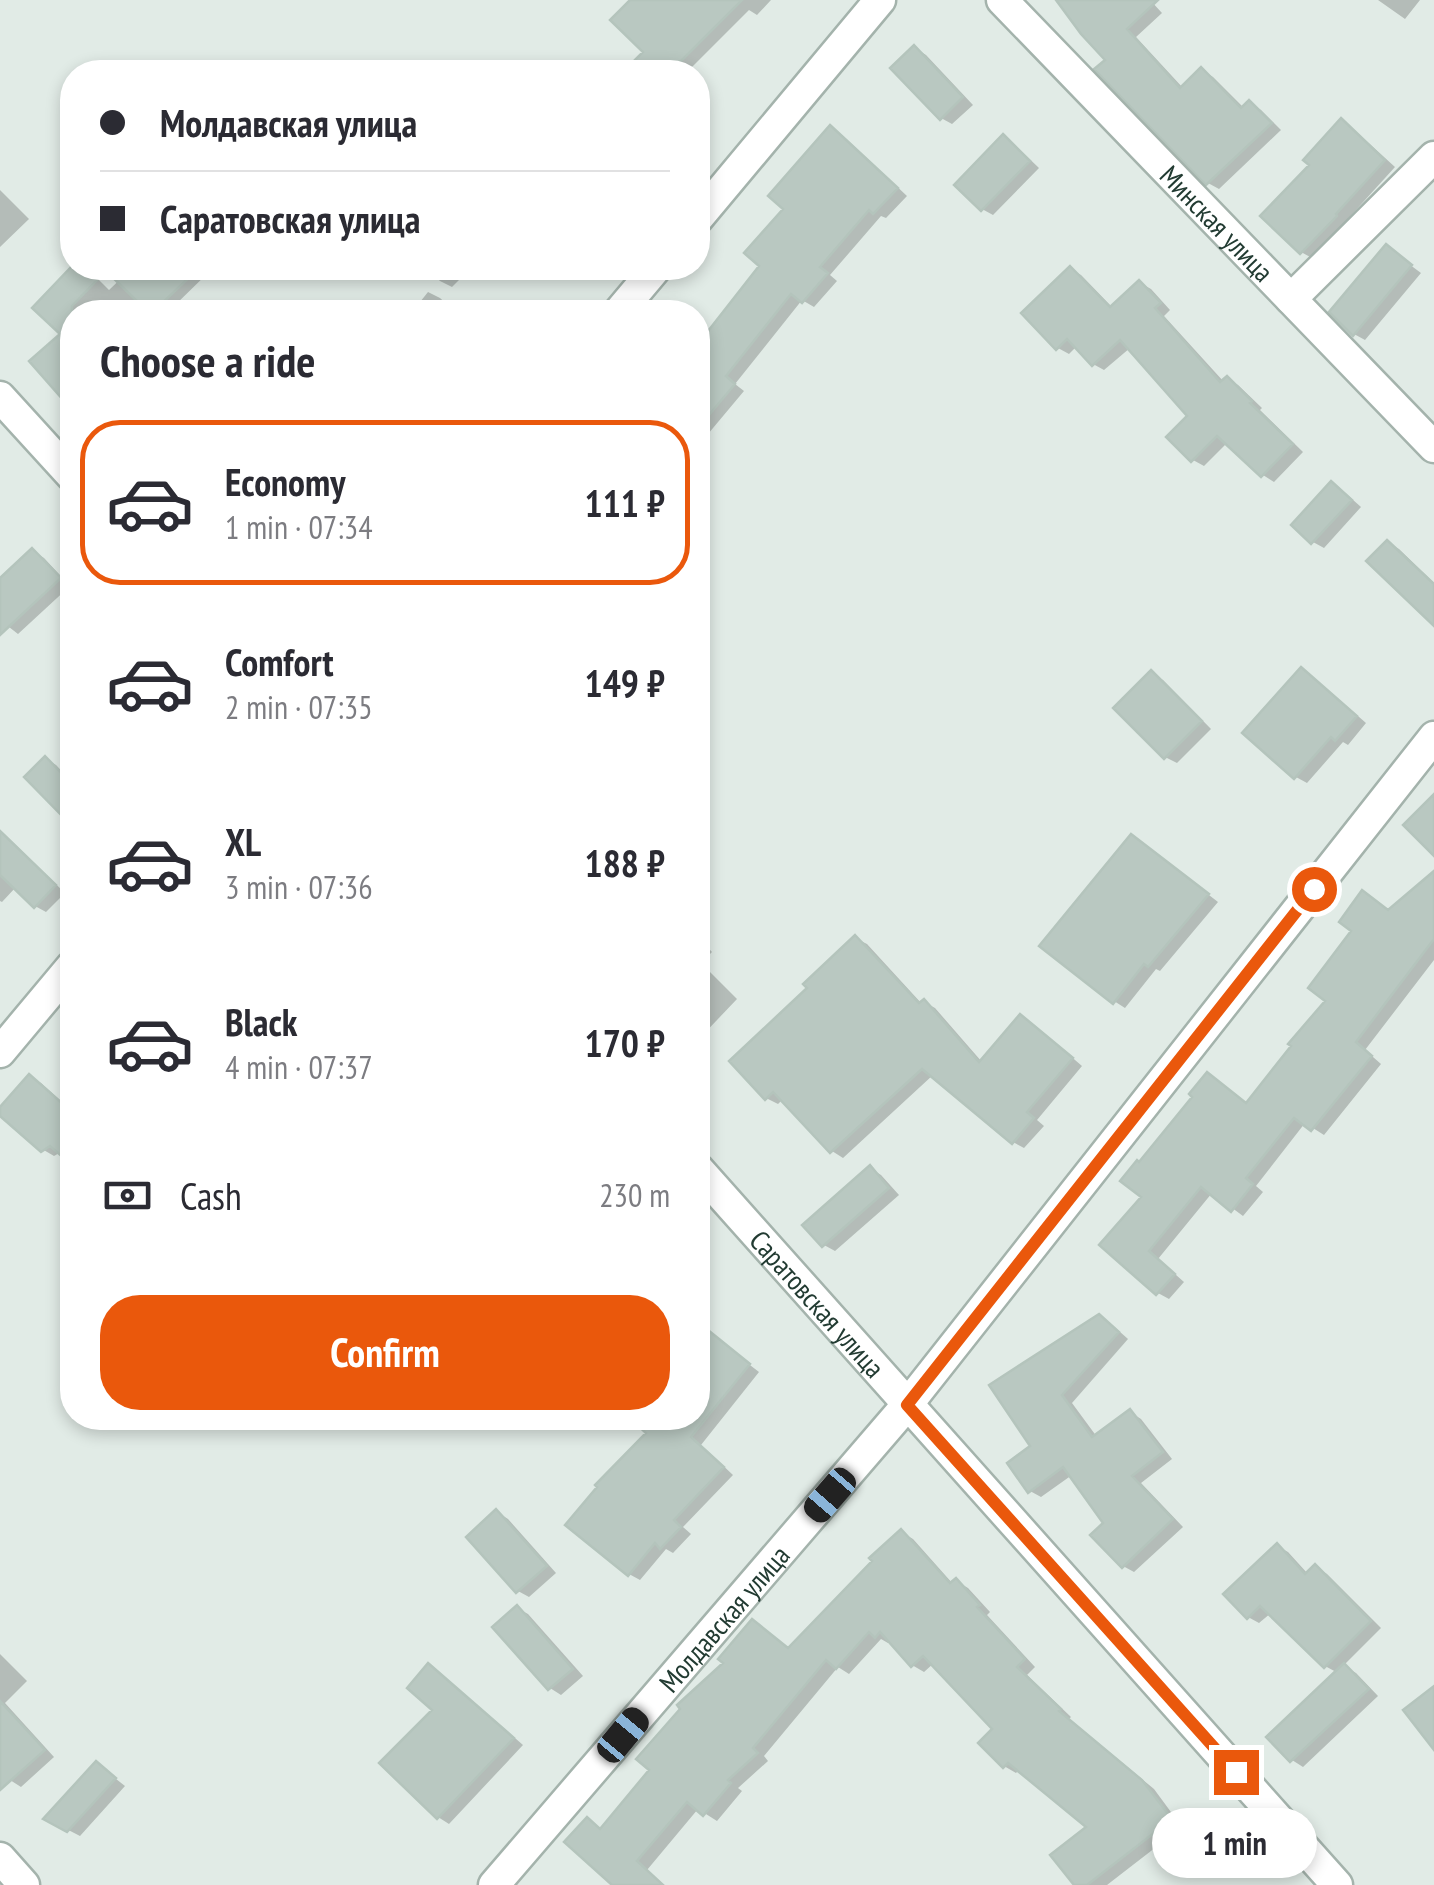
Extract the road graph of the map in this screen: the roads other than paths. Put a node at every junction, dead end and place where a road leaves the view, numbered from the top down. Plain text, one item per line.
1 (880, 0) edge
2 (1002, 0) edge
3 (1434, 157) edge
4 (710, 204) edge
5 (646, 280) edge
6 (1291, 299) junction
7 (629, 300) edge
8 (0, 397) edge
9 (1434, 447) edge
10 (60, 463) edge
11 (1434, 737) edge
12 (60, 980) edge
13 (0, 1052) edge
14 (710, 1183) edge
15 (907, 1405) junction
16 (0, 1858) edge
17 (24, 1885) edge
18 (494, 1885) edge
19 (1336, 1885) edge

1 - 4 street
2 - 6 street, Минская улица
3 - 6 street
5 - 7 street
6 - 9 street, Минская улица
8 - 10 street
11 - 15 street, Молдавская улица
12 - 13 street
14 - 15 street, Саратовская улица
15 - 18 street, Молдавская улица
15 - 19 street, Саратовская улица
16 - 17 street

